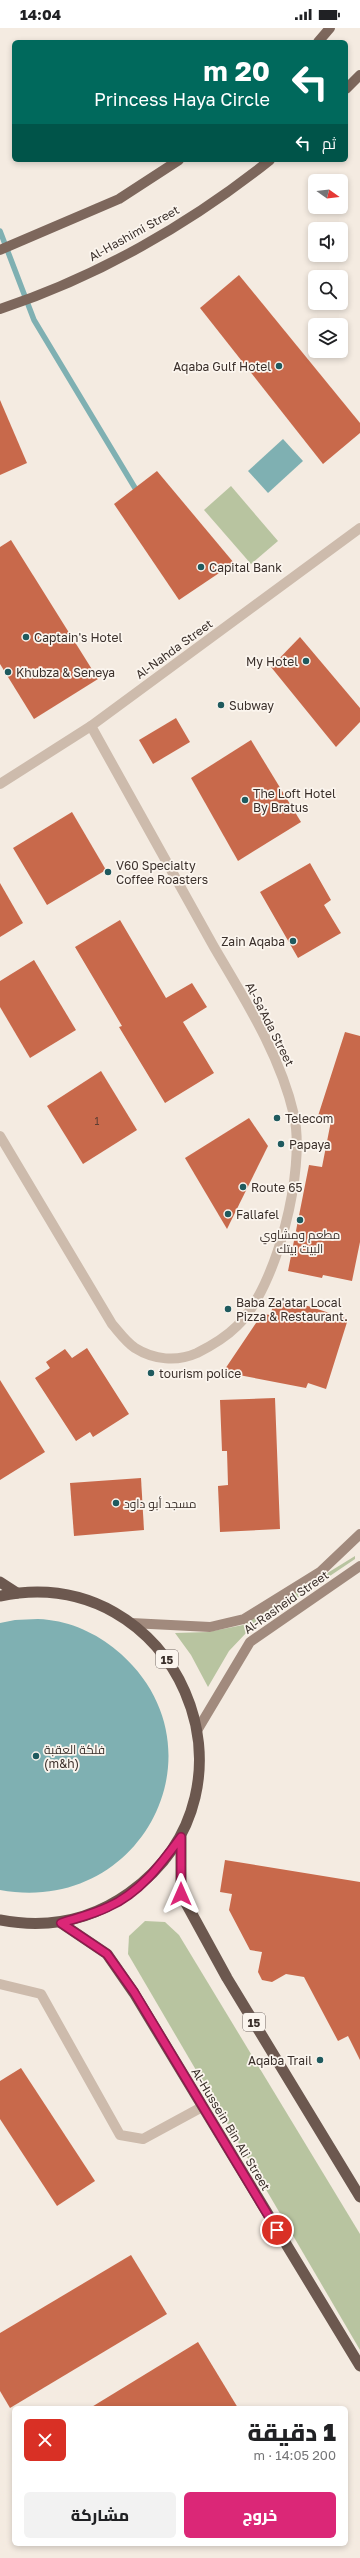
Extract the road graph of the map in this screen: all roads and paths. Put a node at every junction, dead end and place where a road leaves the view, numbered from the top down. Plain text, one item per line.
1 (330, 28) edge
2 (320, 40) edge
3 (360, 74) edge
4 (348, 87) edge
5 (176, 162) edge
6 (267, 162) edge
7 (0, 250) edge
8 (0, 309) edge
9 (360, 528) edge
10 (91, 726) junction
11 (0, 784) edge
12 (0, 1136) edge
13 (360, 1536) edge
14 (360, 1566) edge
15 (0, 1582) edge
16 (17, 1593) junction
17 (0, 1596) edge
18 (132, 1623) junction
19 (198, 1729) junction
20 (181, 1837) junction
21 (0, 1920) edge
22 (61, 1923) junction
23 (0, 1984) edge
24 (202, 2107) junction
25 (360, 2197) edge
26 (360, 2366) edge

1 - 2 main road
3 - 4 main road
5 - 7 main road
6 - 8 main road, Al-Hashimi Street
9 - 10 street, Al-Nahda Street
10 - 11 street, Al-Nahda Street
10 - 12 street, Al-Sa'Ada Street
13 - 18 main road, Al-Rasheid Street
14 - 19 main road, Al-Rasheid Street
15 - 16 highway
16 - 17 highway, 15
16 - 18 highway, 15
18 - 19 highway, 15
19 - 20 highway, 15
20 - 22 highway, 15
20 - 25 highway, 15
21 - 22 highway, 15
22 - 24 highway, Al-Hussein Bin Ali Street
23 - 24 street
24 - 26 highway, Al-Hussein Bin Ali Street

